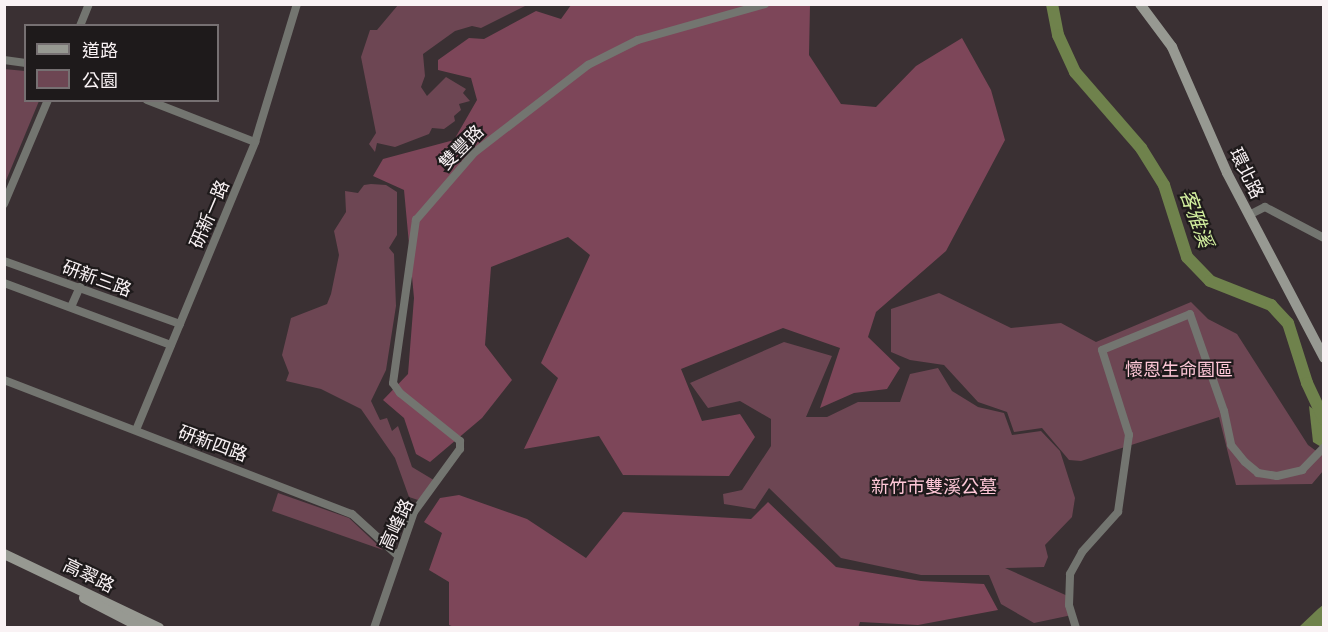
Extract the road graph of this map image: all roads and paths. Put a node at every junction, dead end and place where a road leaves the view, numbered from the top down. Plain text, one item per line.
1 (89, 4) edge
2 (297, 4) edge
3 (765, 4) edge
4 (1140, 4) edge
5 (81, 24) edge
6 (4, 60) edge
7 (24, 63) edge
8 (47, 102) edge
9 (152, 102) edge
10 (255, 142) junction
11 (4, 204) edge
12 (1249, 215) junction
13 (1323, 238) edge
14 (4, 261) edge
15 (4, 283) edge
16 (80, 287) junction
17 (71, 307) junction
18 (180, 324) junction
19 (171, 345) junction
20 (1323, 358) edge
21 (4, 380) edge
22 (136, 430) junction
23 (460, 441) joint
24 (1323, 447) edge
25 (4, 554) edge
26 (397, 555) junction
27 (4, 561) edge
28 (142, 627) edge
29 (159, 627) edge
30 (374, 627) edge
31 (1076, 627) edge

1 - 5 street
2 - 10 street, 研新一路
3 - 23 street, 雙豐路
4 - 12 street, 環北路
6 - 7 street
8 - 11 street
9 - 10 street
10 - 18 street, 研新一路
12 - 13 street
12 - 20 street, 環北路
14 - 16 street, 研新三路
15 - 17 street, 研新三路
16 - 17 street
16 - 18 street, 研新三路
17 - 19 street, 研新三路
18 - 19 street, 研新一路
19 - 22 street, 研新一路
21 - 22 street, 研新四路
22 - 26 street, 研新四路
23 - 26 street, 高峰路
24 - 31 street
25 - 29 street, 高翠路
26 - 30 street, 高峰路
27 - 28 street, 高翠路

